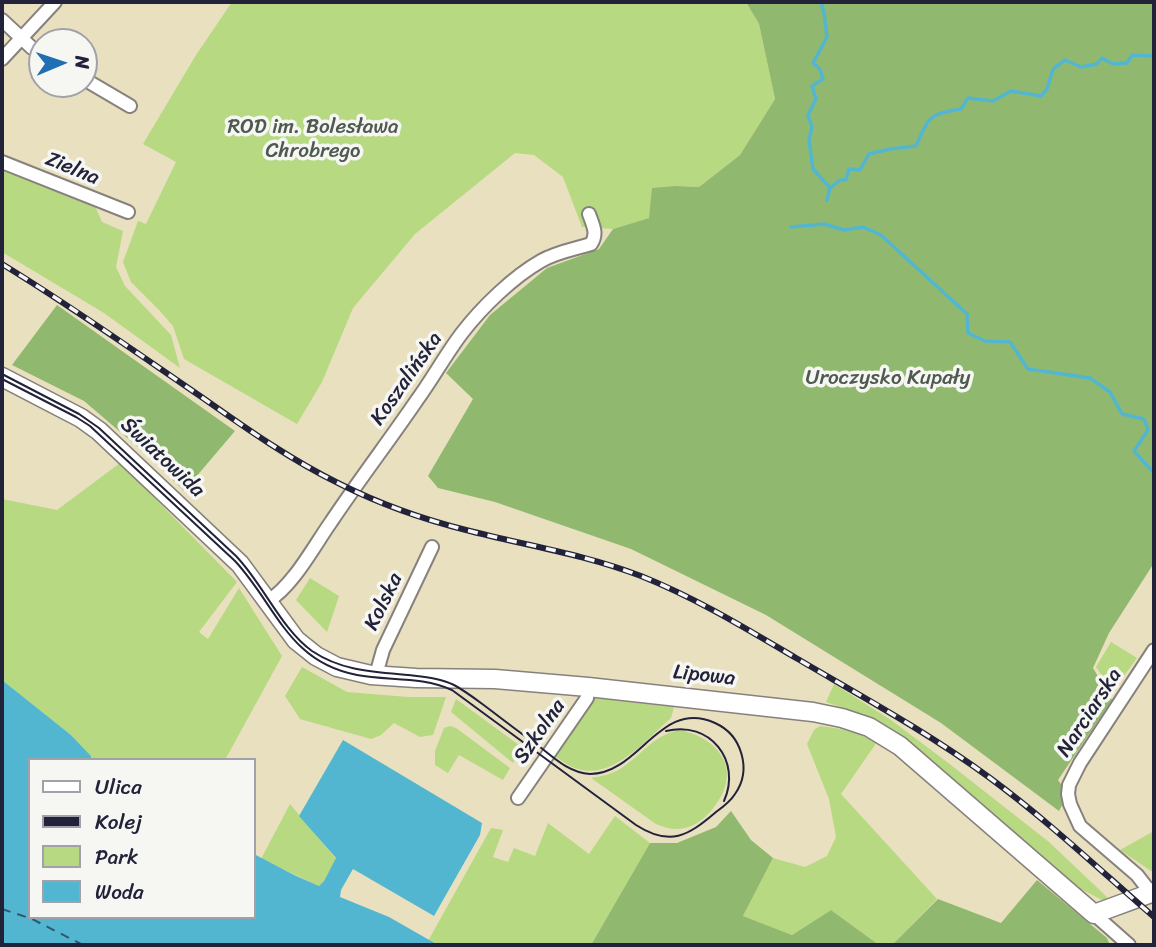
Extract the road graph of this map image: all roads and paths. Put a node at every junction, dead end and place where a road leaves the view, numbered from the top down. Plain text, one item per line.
1 (55, 2) edge
2 (2, 20) edge
3 (22, 37) junction
4 (28, 44) edge
5 (2, 59) edge
6 (98, 87) edge
7 (130, 106) dead end
8 (2, 162) edge
9 (128, 212) dead end
10 (589, 214) dead end
11 (2, 377) edge
12 (432, 547) dead end
13 (268, 601) junction
14 (1154, 650) edge
15 (376, 675) junction
16 (588, 687) junction
17 (518, 798) dead end
18 (1153, 892) edge
19 (1094, 914) junction
20 (1129, 945) edge

1 - 3 street
2 - 3 street
3 - 4 street
3 - 5 street
6 - 7 street
8 - 9 street, Zielna
10 - 13 street, Koszalińska
11 - 13 street, Światowida
12 - 15 street, Kolska
13 - 15 street, Lipowa
14 - 18 street, Narciarska
15 - 16 street, Lipowa
16 - 17 street, Szkolna
16 - 19 street, Lipowa
18 - 19 street
19 - 20 street, Lipowa

